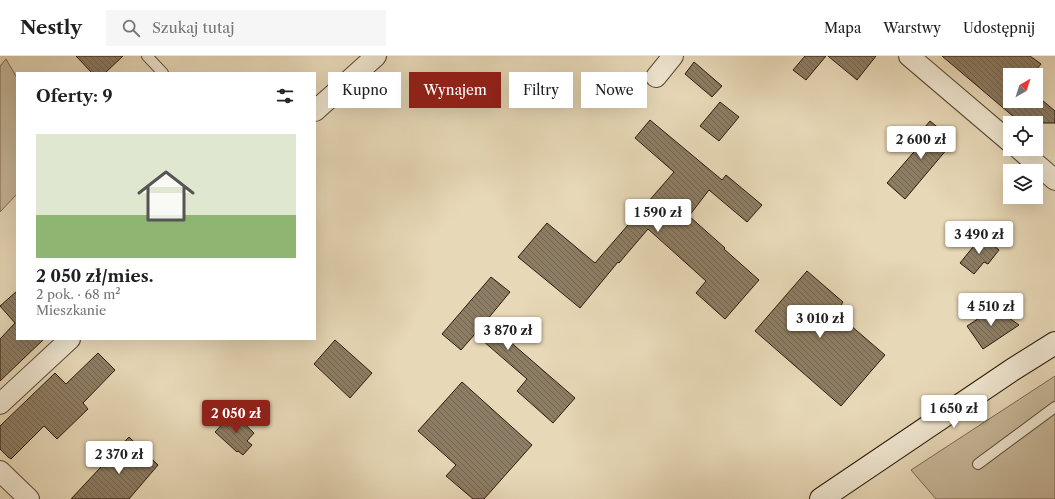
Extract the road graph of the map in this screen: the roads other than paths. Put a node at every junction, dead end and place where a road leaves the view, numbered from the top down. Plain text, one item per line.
1 (147, 56) edge
2 (376, 56) edge
3 (673, 56) edge
4 (909, 56) edge
5 (162, 72) edge
6 (656, 77) dead end
7 (316, 110) edge
8 (1003, 136) edge
9 (1026, 156) edge
10 (1055, 180) edge
11 (69, 340) edge
12 (1055, 344) edge
13 (0, 404) edge
14 (1055, 407) edge
15 (978, 464) dead end
16 (0, 471) edge
17 (29, 499) edge
18 (821, 499) edge

1 - 5 lane
2 - 7 street
3 - 6 street
4 - 8 street
9 - 10 street
11 - 13 street
12 - 18 main road
14 - 15 lane
16 - 17 street

